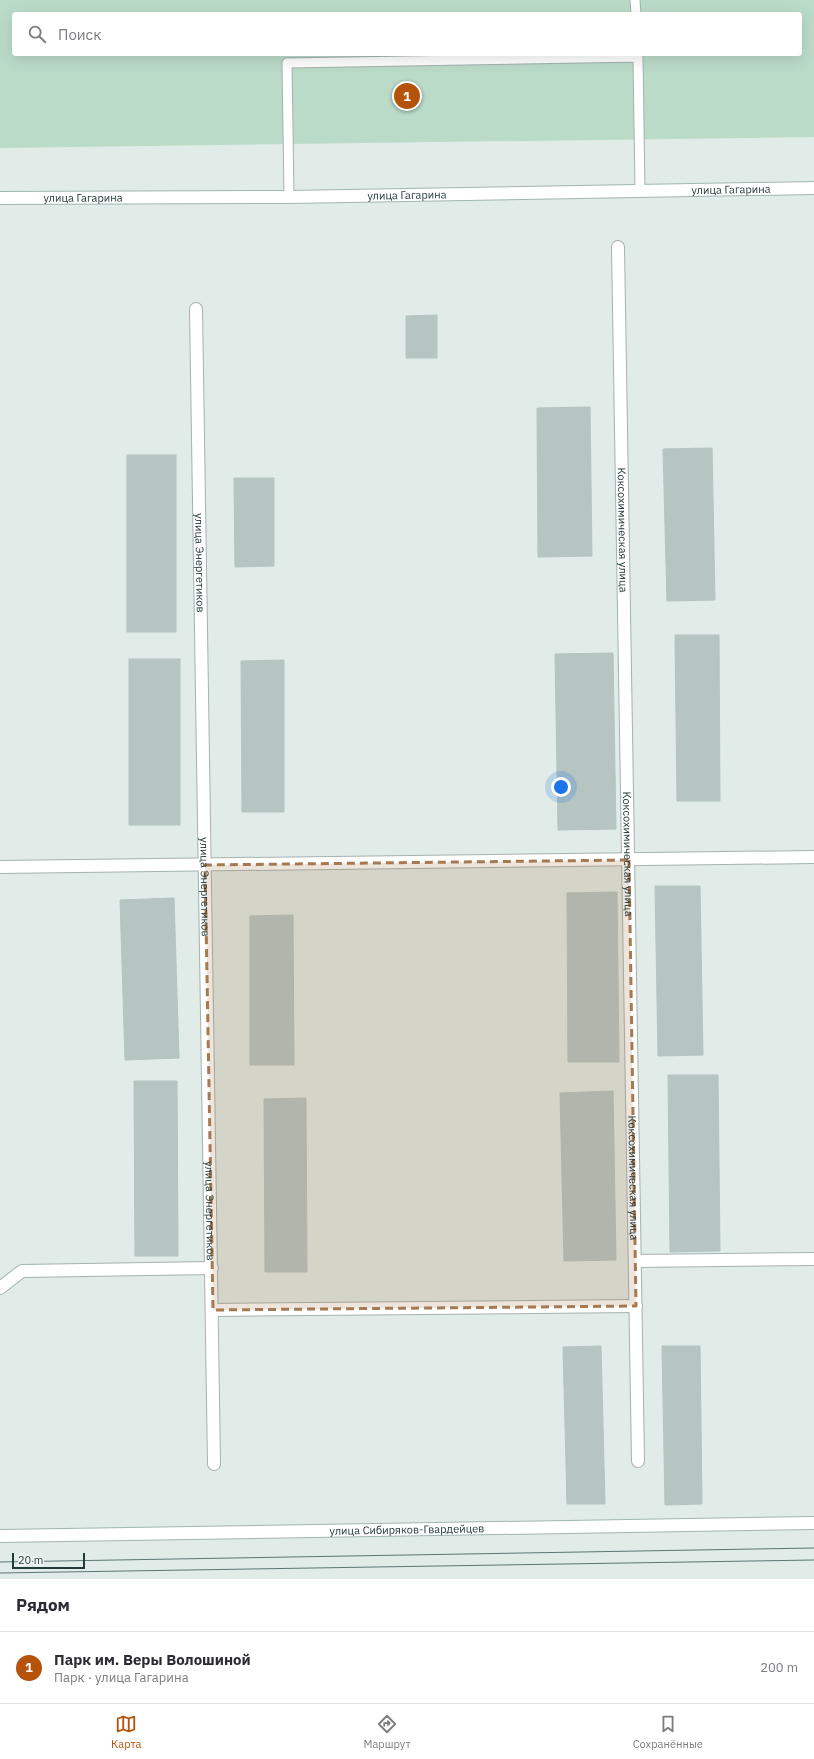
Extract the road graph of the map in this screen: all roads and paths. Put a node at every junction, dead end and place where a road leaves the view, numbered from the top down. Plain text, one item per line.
1 (635, 0) edge
2 (636, 12) edge
3 (638, 56) edge
4 (814, 188) edge
5 (640, 191) junction
6 (289, 197) junction
7 (0, 198) edge
8 (618, 247) dead end
9 (196, 309) dead end
10 (814, 857) edge
11 (629, 860) junction
12 (205, 865) junction
13 (0, 867) edge
14 (814, 1259) edge
15 (636, 1261) junction
16 (212, 1268) junction
17 (0, 1288) edge
18 (636, 1306) junction
19 (213, 1310) junction
20 (638, 1461) dead end
21 (214, 1464) dead end
22 (814, 1523) edge
23 (0, 1536) edge

1 - 2 lane
3 - 5 lane
3 - 6 lane
4 - 5 street, улица Гагарина
5 - 6 street, улица Гагарина
6 - 7 street, улица Гагарина
8 - 11 street, Коксохимическая улица
9 - 12 street, улица Энергетиков
10 - 11 street
11 - 12 street
11 - 15 street, Коксохимическая улица
12 - 13 street
12 - 16 street, улица Энергетиков
14 - 15 street
15 - 18 street, Коксохимическая улица
16 - 17 street
16 - 19 street, улица Энергетиков
18 - 19 street
18 - 20 street, Коксохимическая улица
19 - 21 street, улица Энергетиков
22 - 23 street, улица Сибиряков-Гвардейцев

